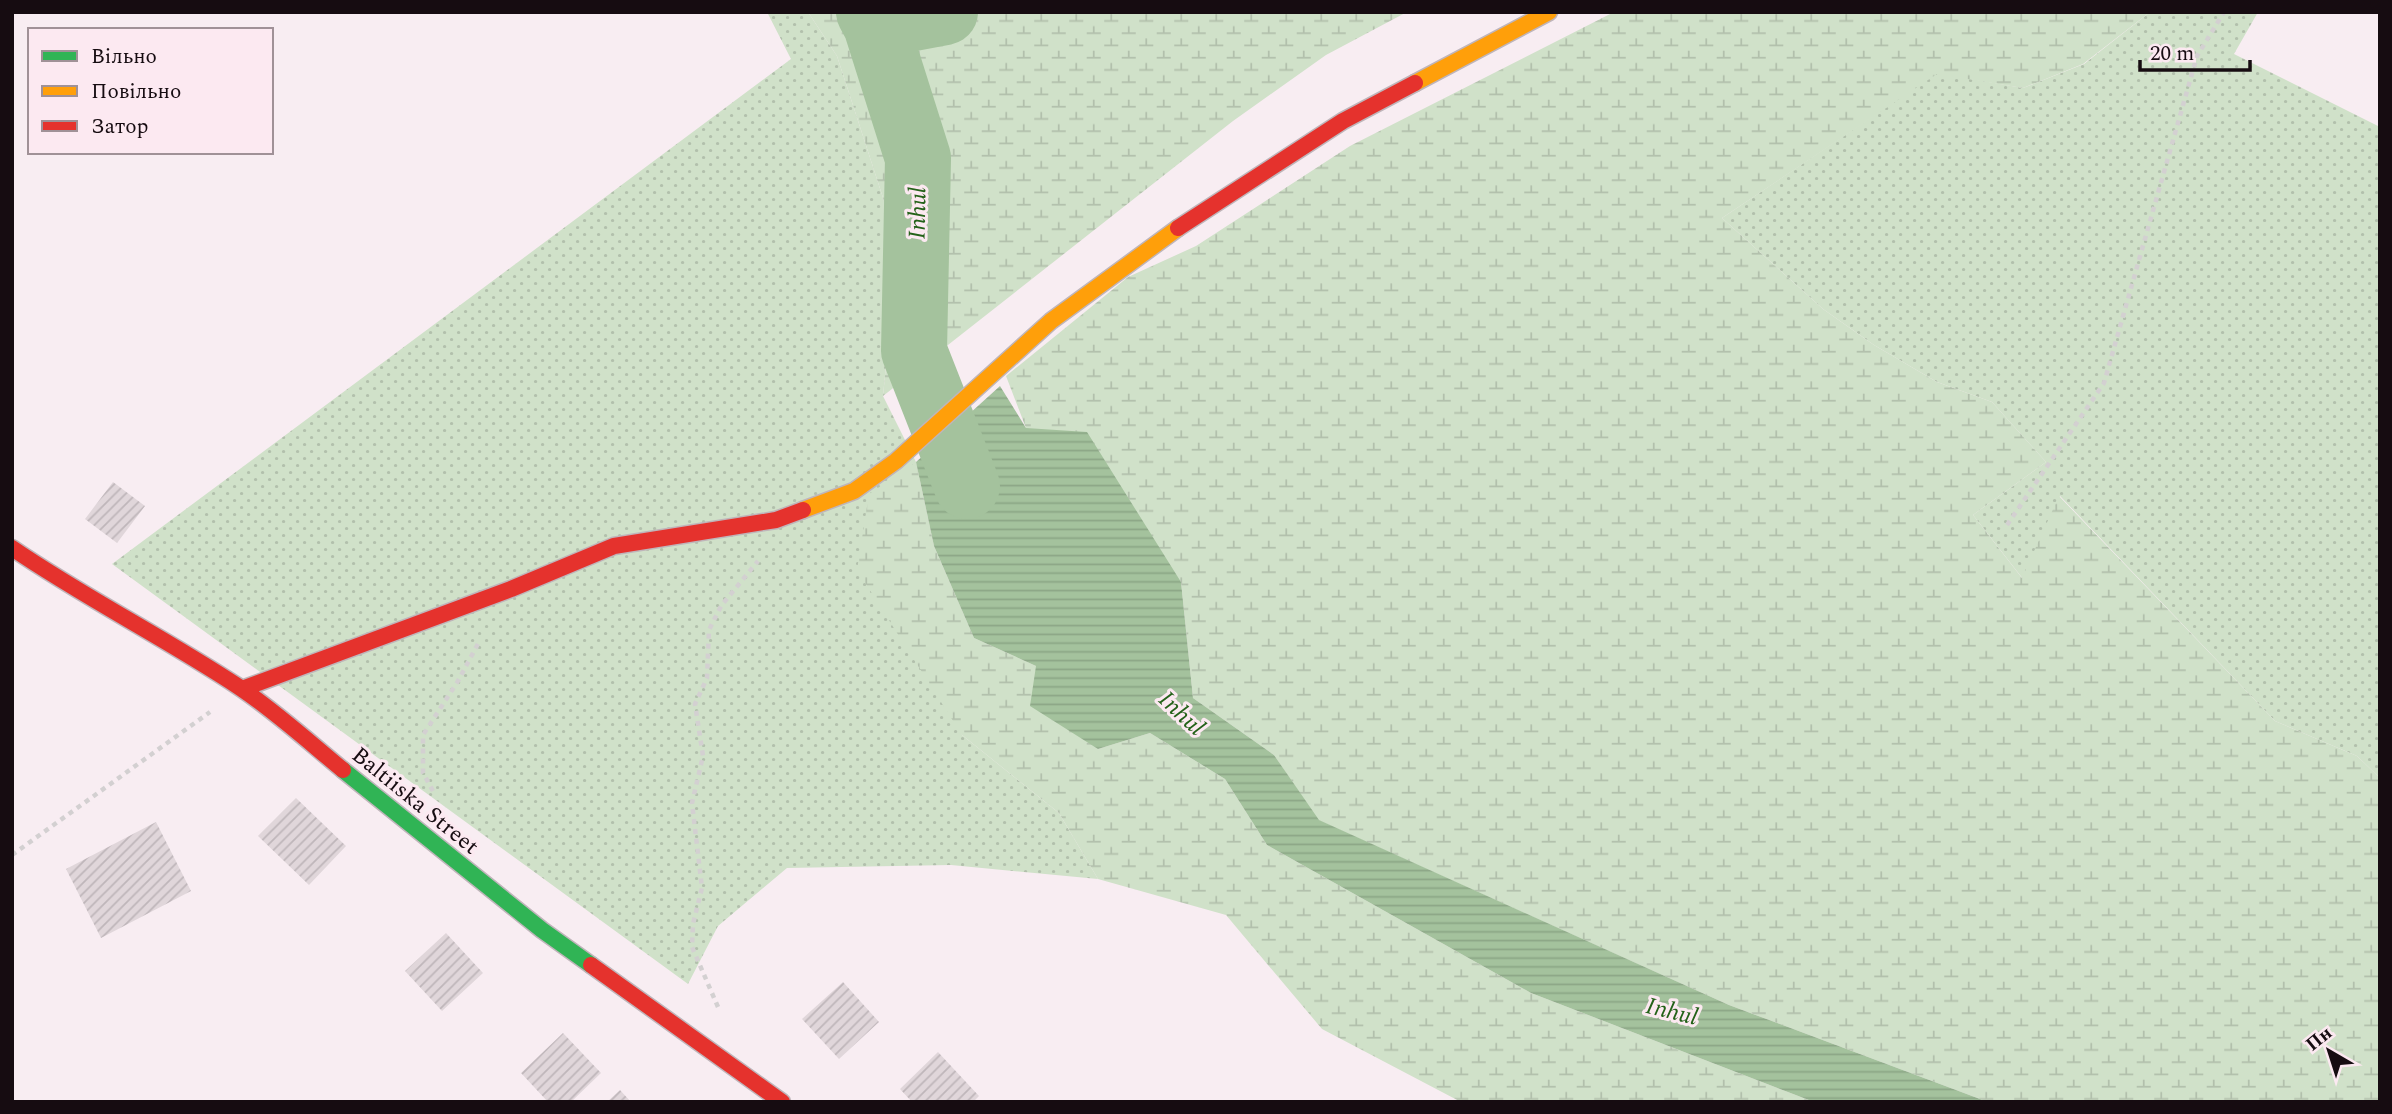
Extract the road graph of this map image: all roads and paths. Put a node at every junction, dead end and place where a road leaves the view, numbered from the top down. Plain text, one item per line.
1 (1549, 12) edge
2 (2224, 12) edge
3 (2007, 525) dead end
4 (12, 548) edge
5 (759, 559) dead end
6 (484, 633) dead end
7 (242, 689) junction
8 (437, 797) dead end
9 (12, 855) edge
10 (723, 1019) dead end
11 (782, 1102) edge

1 - 7 street
2 - 3 path
4 - 7 street, Baltiiska Street
5 - 10 path
6 - 8 path
7 - 9 path
7 - 11 street, Baltiiska Street

